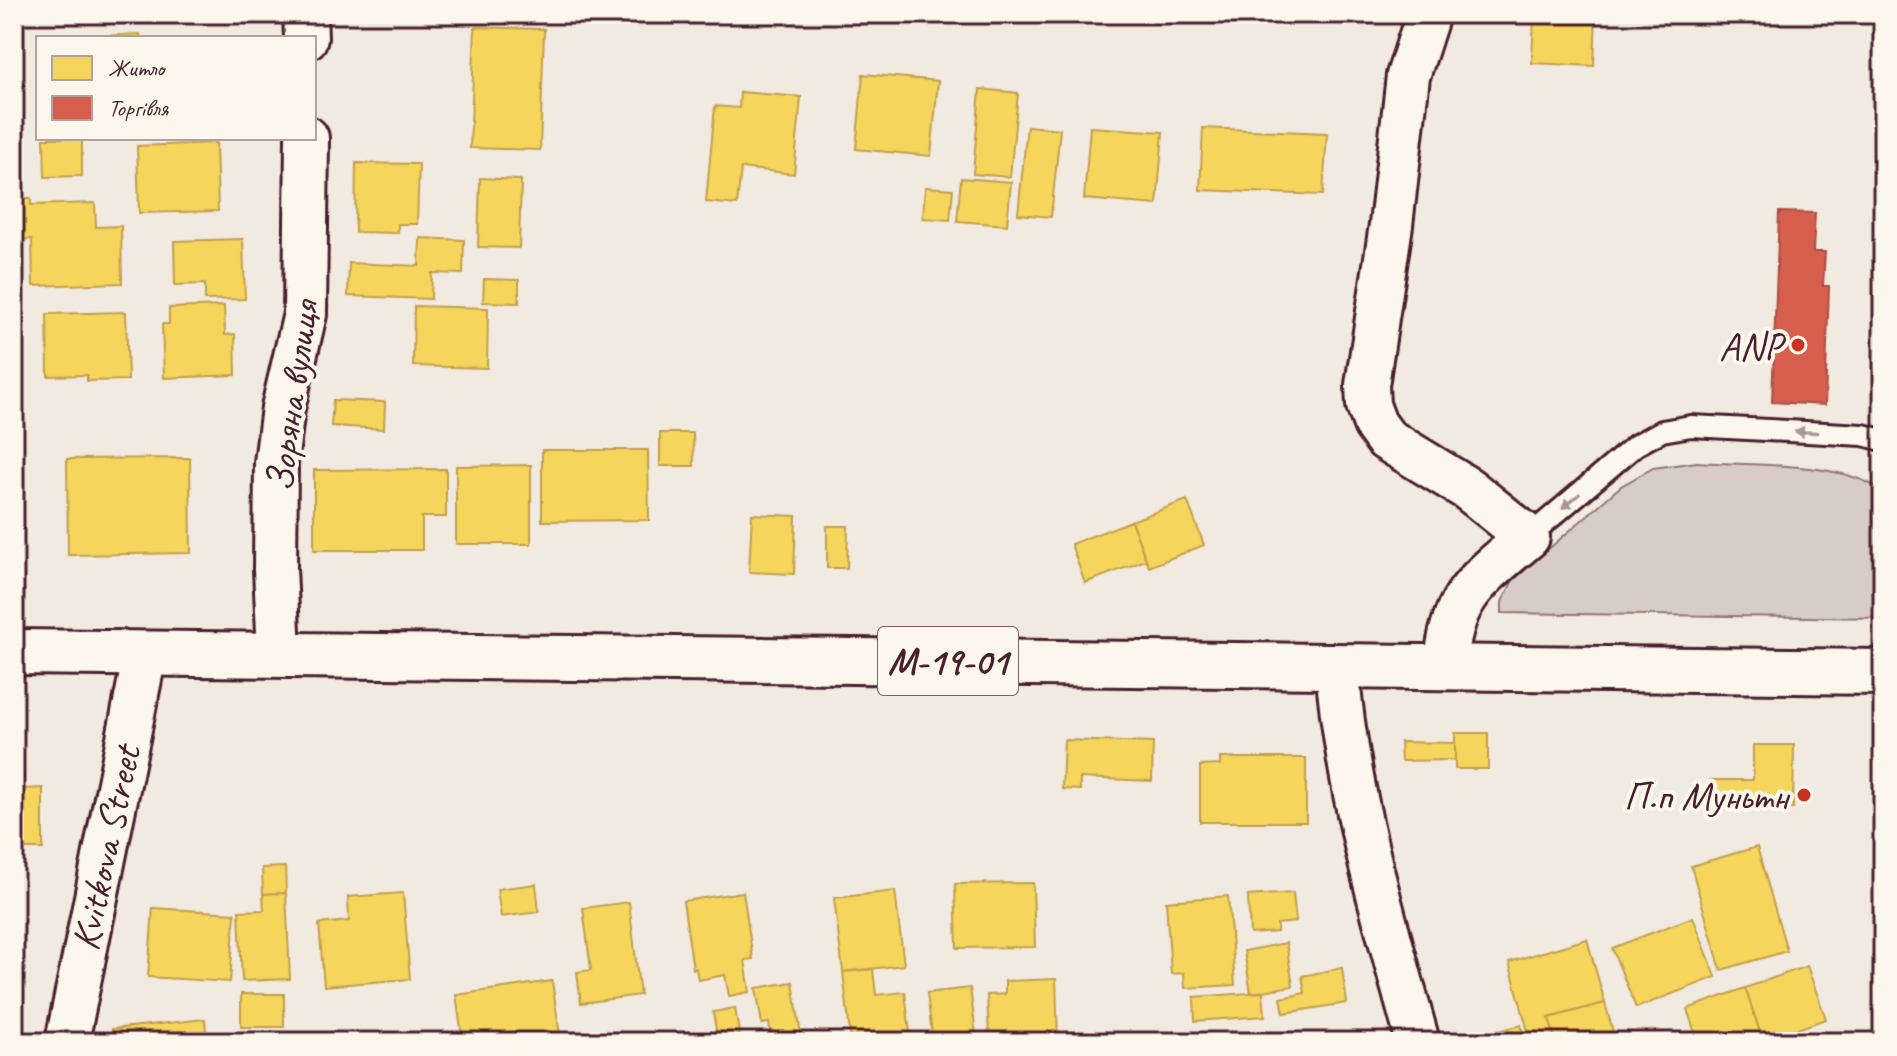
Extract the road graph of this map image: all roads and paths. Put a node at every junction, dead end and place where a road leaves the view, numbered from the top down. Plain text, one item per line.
1 (305, 14) edge
2 (1428, 14) edge
3 (306, 36) edge
4 (307, 140) edge
5 (1883, 440) edge
6 (1528, 537) junction
7 (14, 652) edge
8 (279, 653) junction
9 (145, 654) junction
10 (1337, 666) junction
11 (1446, 667) junction
12 (1883, 672) edge
13 (67, 1042) edge
14 (1418, 1042) edge

1 - 3 street
2 - 6 street
4 - 8 street, Зоряна вулиця
5 -> 6 lane
6 - 11 street
7 - 9 main road, М-19-01
8 - 9 main road, М-19-01
8 - 10 main road, М-19-01
9 - 13 street, Kvitkova Street
10 - 11 main road, М-19-01
10 - 14 street
11 - 12 main road, М-19-01

